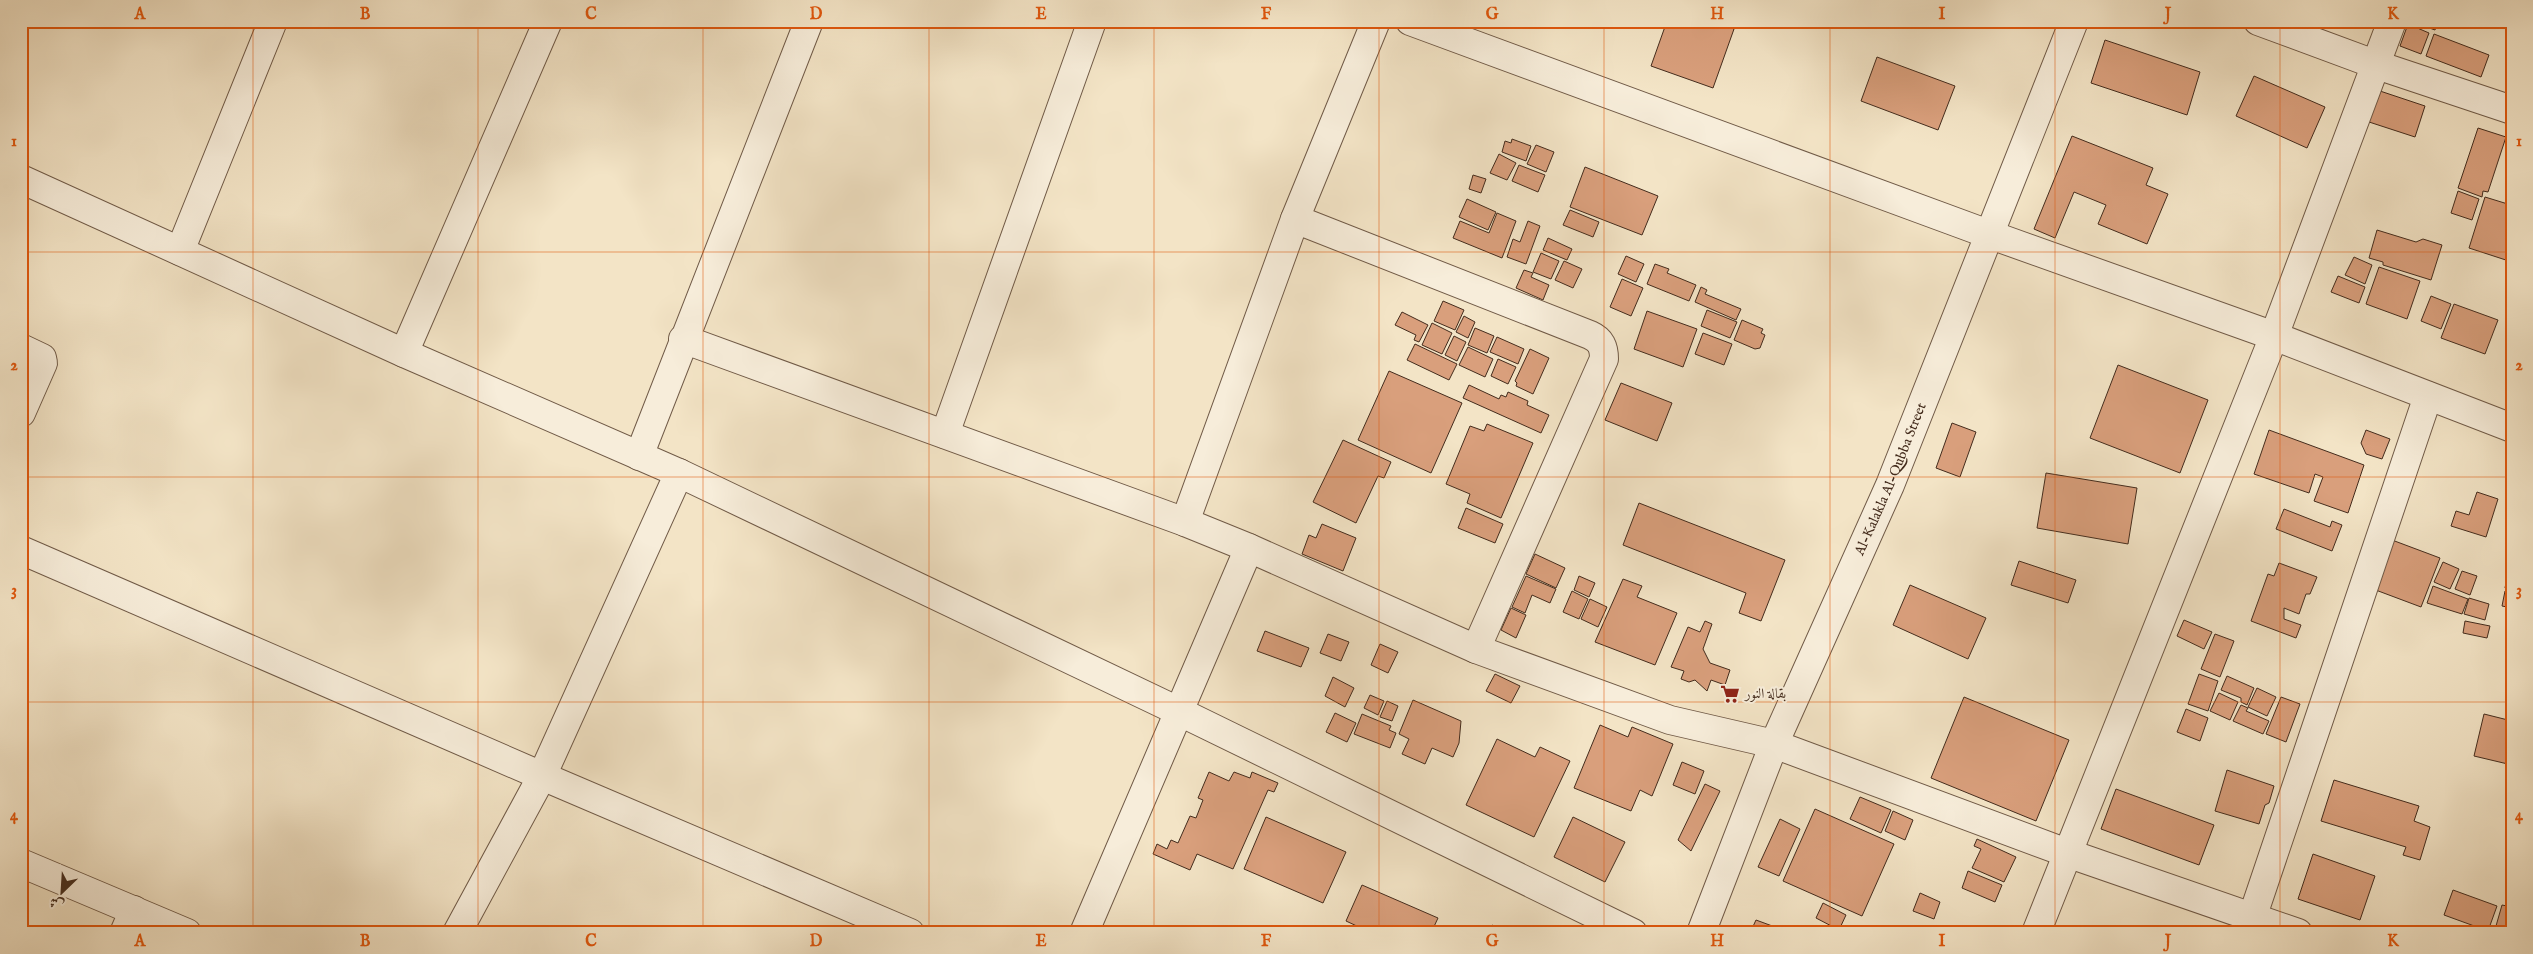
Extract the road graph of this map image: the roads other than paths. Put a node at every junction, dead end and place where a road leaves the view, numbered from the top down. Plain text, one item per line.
1 (273, 21) edge
2 (548, 21) edge
3 (810, 21) edge
4 (1092, 21) edge
5 (1376, 21) edge
6 (1410, 21) edge
7 (2074, 21) edge
8 (2258, 21) edge
9 (2392, 21) edge
10 (2377, 65) junction
11 (2512, 110) edge
12 (21, 179) edge
13 (1295, 219) junction
14 (1991, 235) junction
15 (180, 251) junction
16 (2274, 336) junction
17 (683, 339) junction
18 (21, 348) edge
19 (404, 353) junction
20 (2428, 396) junction
21 (21, 413) edge
22 (2512, 428) edge
23 (946, 434) junction
24 (639, 456) junction
25 (680, 473) junction
26 (1185, 522) junction
27 (1249, 548) junction
28 (21, 550) edge
29 (1476, 650) junction
30 (1178, 711) junction
31 (1774, 744) junction
32 (542, 776) junction
33 (2067, 853) junction
34 (21, 863) edge
35 (2252, 918) junction
36 (129, 921) edge
37 (187, 933) edge
38 (457, 933) edge
39 (910, 933) edge
40 (1084, 933) edge
41 (1633, 933) edge
42 (1701, 933) edge
43 (2036, 933) edge
44 (2298, 933) edge

1 - 15 street
2 - 19 street
3 - 17 street
4 - 23 street
5 - 13 street
6 - 14 street
7 - 14 street, Al-Kalakla Al-Qubba Street
8 - 10 street
9 - 10 street
10 - 11 street
10 - 16 street
12 - 15 street
13 - 26 street
13 - 29 street
14 - 16 street
14 - 31 street, Al-Kalakla Al-Qubba Street
15 - 19 street
16 - 20 street
16 - 33 street
17 - 23 street
17 - 24 street
18 - 21 street
19 - 24 street
20 - 22 street
20 - 35 street
23 - 26 street
24 - 25 street
25 - 30 street
25 - 32 street
26 - 27 street
27 - 29 street
27 - 30 street
28 - 32 street
29 - 31 street
30 - 40 street
30 - 41 street
31 - 33 street
31 - 42 street, Al-Kalakla Al-Qubba Street
32 - 38 street
32 - 39 street
33 - 35 street
33 - 43 street
34 - 36 street
35 - 44 street
36 - 37 street

